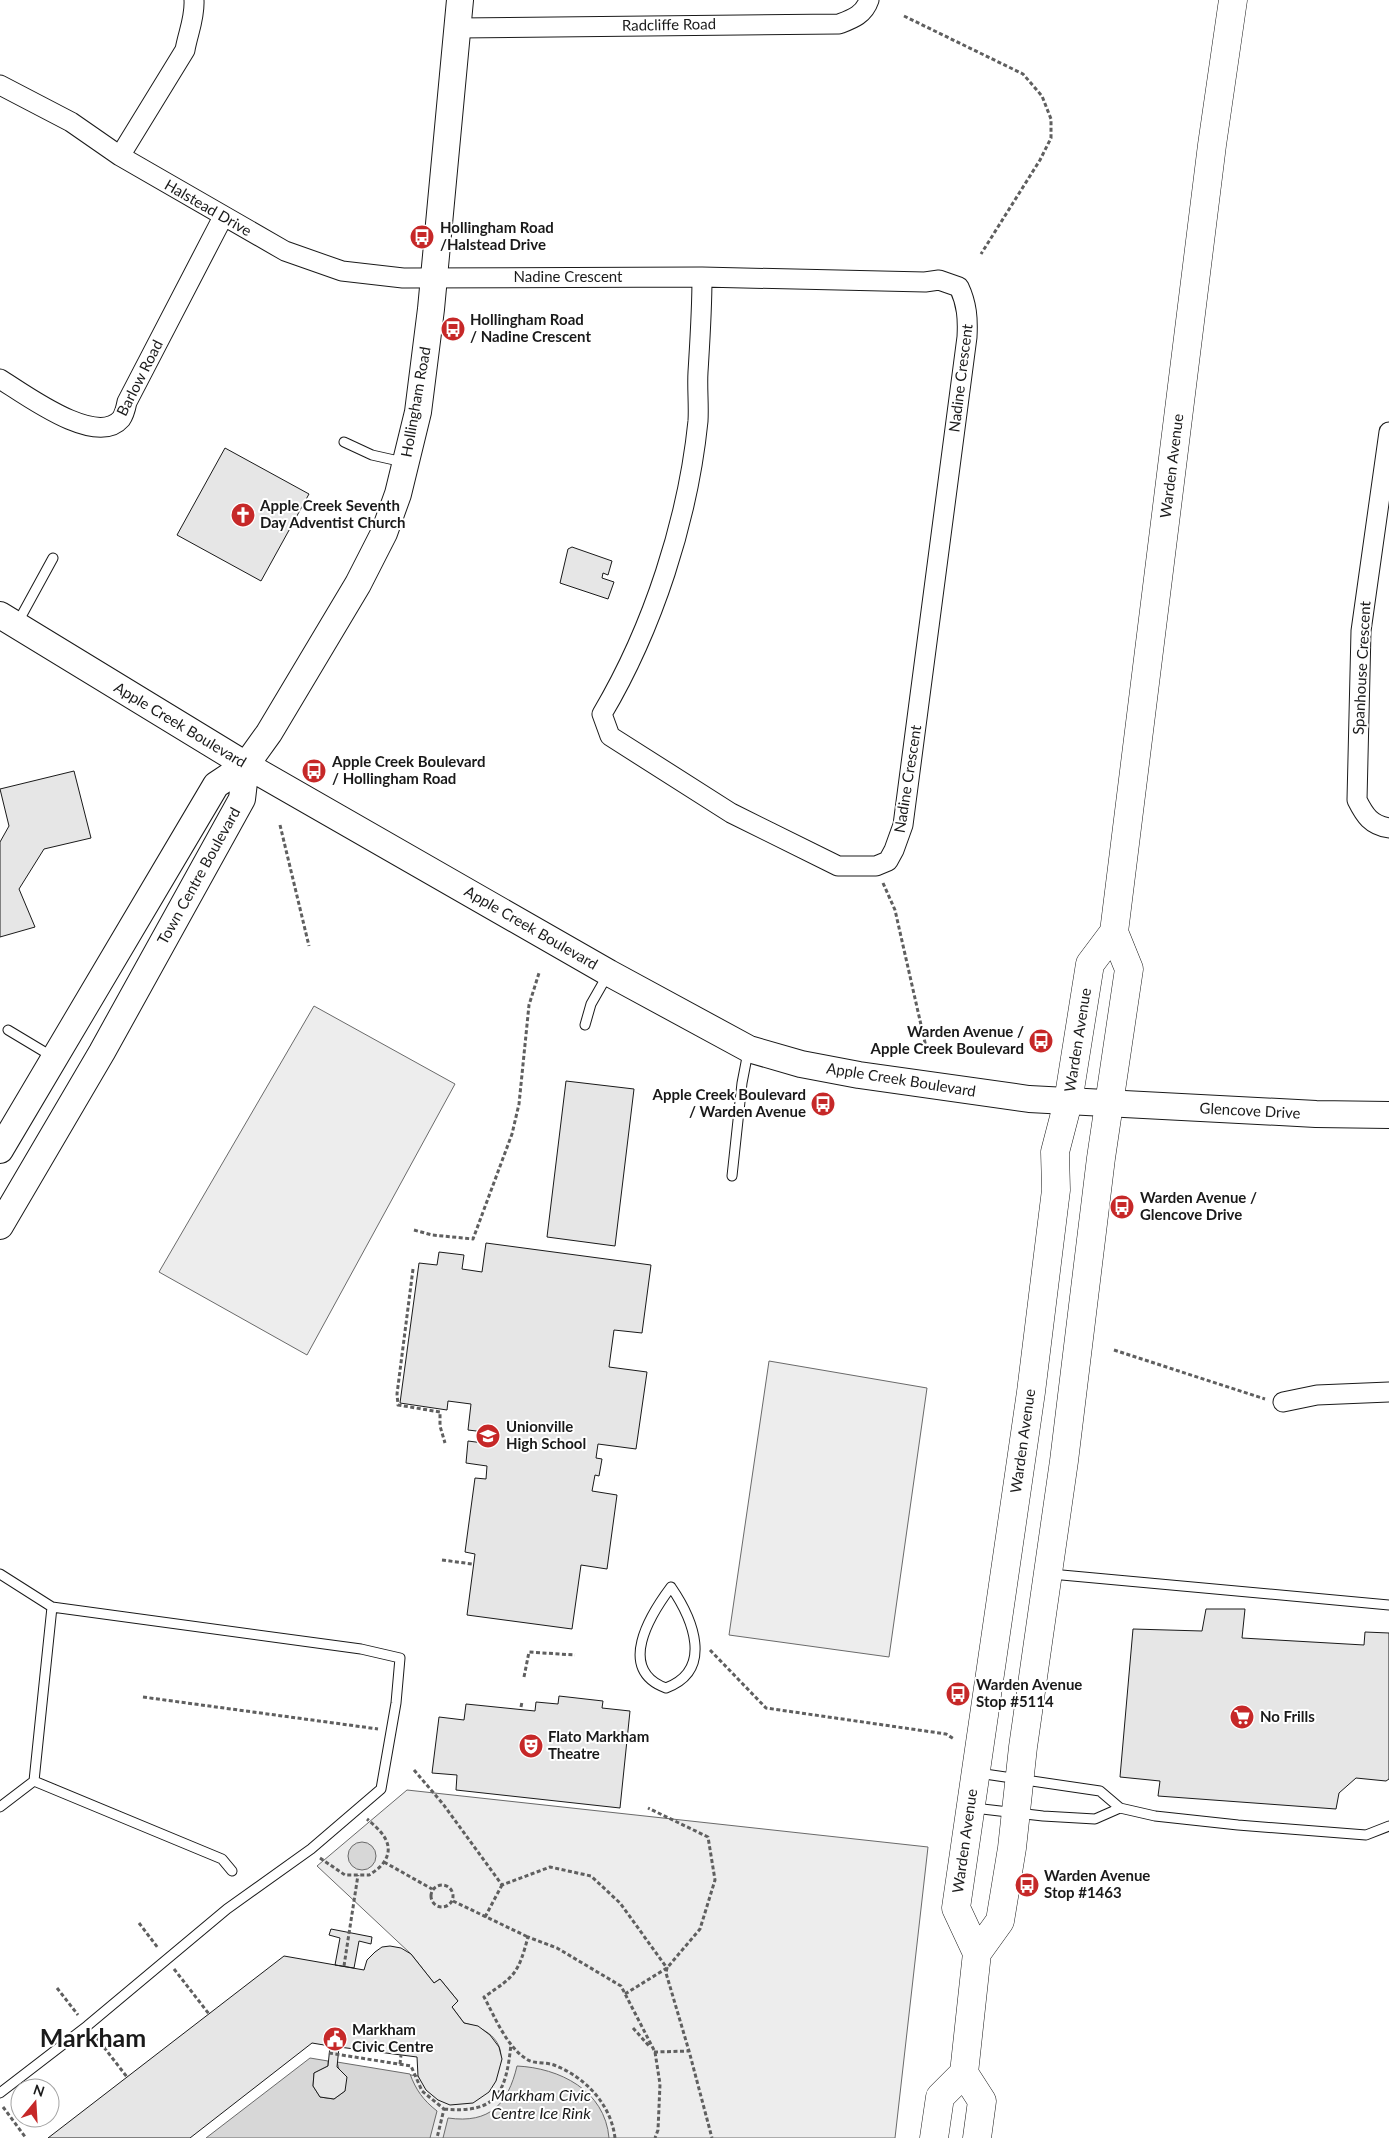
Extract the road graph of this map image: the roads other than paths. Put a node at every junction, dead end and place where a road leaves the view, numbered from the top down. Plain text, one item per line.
1 (194, 0) edge
2 (460, 0) edge
3 (869, 0) edge
4 (1233, 0) edge
5 (458, 28) junction
6 (0, 85) edge
7 (120, 156) junction
8 (224, 217) junction
9 (435, 277) junction
10 (702, 278) junction
11 (0, 379) edge
12 (1389, 432) edge
13 (344, 442) dead end
14 (406, 462) junction
15 (53, 558) dead end
16 (8, 620) edge
17 (246, 765) junction
18 (1389, 828) edge
19 (1114, 932) junction
20 (609, 973) junction
21 (585, 1025) dead end
22 (8, 1030) dead end
23 (749, 1049) junction
24 (55, 1058) junction
25 (1068, 1102) junction
26 (1111, 1104) junction
27 (1389, 1115) edge
28 (0, 1150) edge
29 (732, 1176) dead end
30 (0, 1226) edge
31 (1389, 1392) edge
32 (1283, 1402) road end
33 (0, 1574) edge
34 (1048, 1574) junction
35 (671, 1587) joint
36 (1389, 1605) edge
37 (52, 1607) junction
38 (975, 1773) junction
39 (1020, 1778) junction
40 (34, 1782) junction
41 (0, 1807) edge
42 (971, 1807) junction
43 (1120, 1808) junction
44 (1017, 1813) junction
45 (1389, 1826) edge
46 (232, 1871) dead end
47 (976, 1953) junction
48 (964, 2073) junction
49 (0, 2093) edge
50 (934, 2138) edge
51 (977, 2138) edge

1 - 7 street
2 - 5 main road, Hollingham Road
3 - 5 street, Radcliffe Road
4 - 19 main road, Warden Avenue
5 - 9 main road, Hollingham Road
6 - 7 street, Halstead Drive
7 - 8 street, Halstead Drive
8 - 9 street, Halstead Drive
8 - 11 street, Barlow Road
9 - 10 street, Nadine Crescent
9 - 14 main road, Hollingham Road
10 - 10 street, Nadine Crescent
12 - 18 street, Spanhouse Crescent
13 - 14 lane
14 - 17 main road, Hollingham Road
15 - 16 lane
16 - 17 main road, Apple Creek Boulevard
17 - 20 main road, Apple Creek Boulevard
17 - 24 main road, Town Centre Boulevard
17 - 30 main road, Town Centre Boulevard
19 - 25 main road, Warden Avenue
19 - 26 main road, Warden Avenue
20 - 21 lane
20 - 23 main road, Apple Creek Boulevard
22 - 24 lane
23 - 25 main road, Apple Creek Boulevard
23 - 29 lane
24 - 28 main road, Town Centre Boulevard
25 - 26 main road, Apple Creek Boulevard
25 - 38 main road, Warden Avenue
26 - 27 main road, Glencove Drive
26 - 34 main road, Warden Avenue
31 - 32 street
33 - 37 lane
34 - 36 lane
34 - 39 main road, Warden Avenue
35 - 35 lane
37 - 40 lane
37 - 49 lane
38 - 39 lane
38 - 42 main road, Warden Avenue
39 - 43 lane
39 - 44 main road, Warden Avenue
40 - 41 lane
40 - 46 lane
42 - 44 lane
42 - 47 main road, Warden Avenue
43 - 44 lane
43 - 45 lane
44 - 47 main road, Warden Avenue
47 - 48 main road, Warden Avenue
48 - 50 main road
48 - 51 main road

